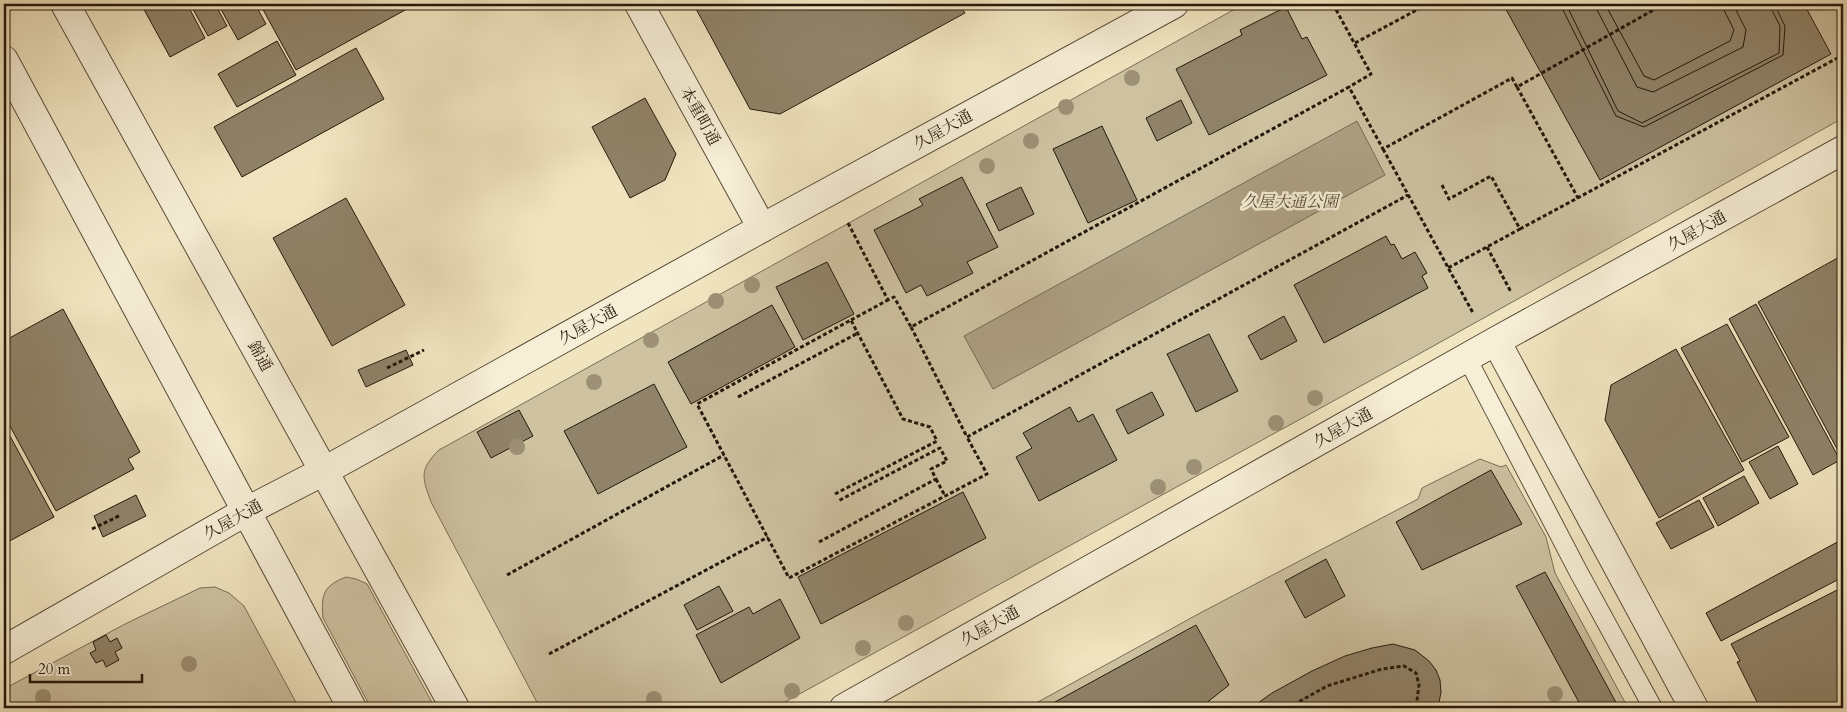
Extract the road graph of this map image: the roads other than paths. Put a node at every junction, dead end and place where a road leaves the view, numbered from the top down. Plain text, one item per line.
1 (65, 4) edge
2 (638, 4) edge
3 (1174, 4) edge
4 (4, 60) edge
5 (1843, 150) edge
6 (762, 228) junction
7 (1496, 341) junction
8 (1467, 358) junction
9 (324, 471) junction
10 (245, 512) junction
11 (4, 650) edge
12 (352, 708) edge
13 (455, 708) edge
14 (844, 708) edge
15 (1654, 708) edge
16 (1694, 708) edge

1 - 9 street, 錦通
2 - 6 street, 本重町通
3 - 6 street, 久屋大通
4 - 10 street
5 - 7 street, 久屋大通
6 - 9 street, 久屋大通
7 - 8 street, 久屋大通
7 - 16 street
8 - 14 street, 久屋大通
8 - 15 lane
9 - 10 street, 久屋大通
9 - 13 street, 錦通
10 - 11 street, 久屋大通
10 - 12 street

